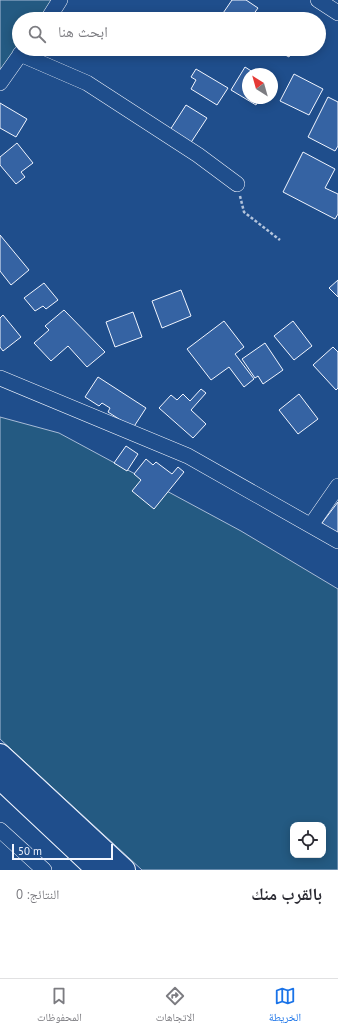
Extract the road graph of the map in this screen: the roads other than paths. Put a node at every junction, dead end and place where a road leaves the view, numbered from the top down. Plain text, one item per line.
1 (60, 0) edge
2 (318, 0) edge
3 (52, 12) edge
4 (338, 13) edge
5 (19, 56) edge
6 (30, 56) edge
7 (0, 83) edge
8 (237, 184) road end
9 (0, 378) edge
10 (338, 486) edge
11 (311, 525) junction
12 (338, 541) edge
13 (0, 755) edge
14 (0, 778) edge
15 (0, 830) edge
16 (44, 870) edge
17 (98, 870) edge
18 (124, 870) edge

1 - 3 street
2 - 4 street
5 - 7 street
6 - 8 street
9 - 11 street
10 - 11 street
11 - 12 street
13 - 18 highway
14 - 17 highway
15 - 16 street

